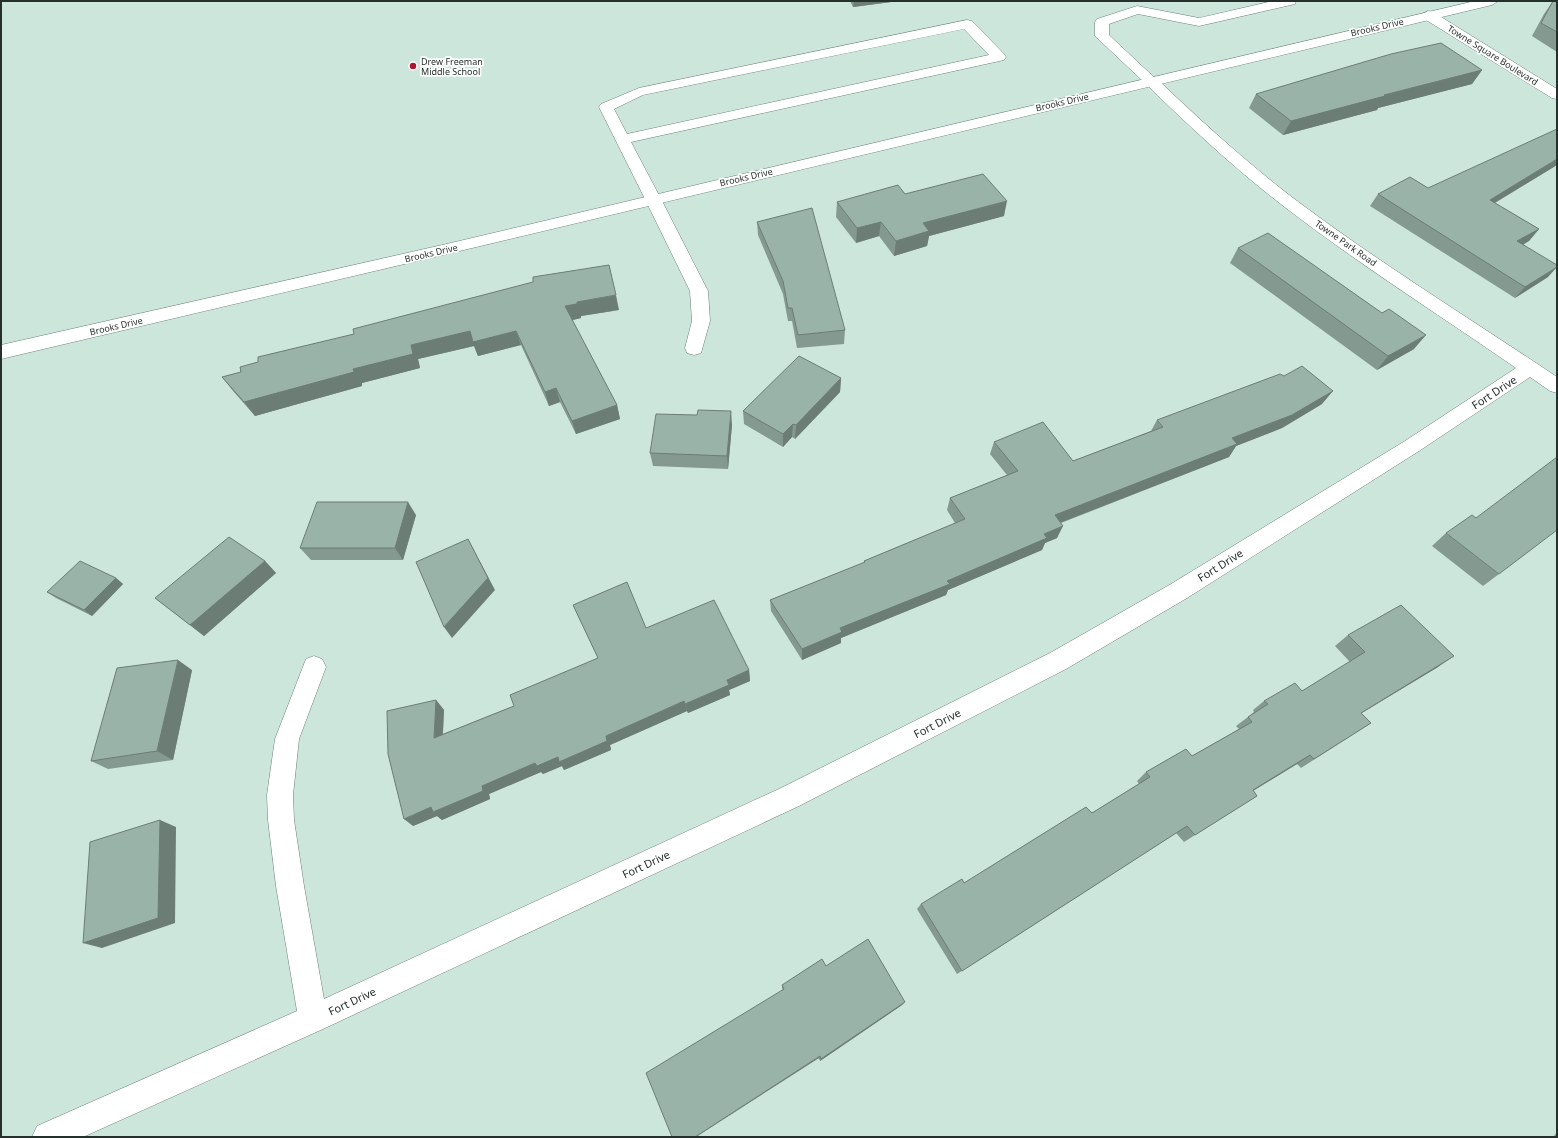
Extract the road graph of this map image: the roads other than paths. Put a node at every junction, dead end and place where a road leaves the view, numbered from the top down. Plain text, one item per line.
1 (1290, 1) edge
2 (1492, 1) edge
3 (1138, 6) edge
4 (1428, 15) junction
5 (1151, 80) junction
6 (1557, 95) edge
7 (622, 139) junction
8 (653, 199) junction
9 (694, 348) dead end
10 (1, 352) edge
11 (1530, 368) junction
12 (1557, 386) edge
13 (314, 667) dead end
14 (313, 1019) junction
15 (48, 1137) edge

1 - 3 street
2 - 4 street, Brooks Drive
3 - 5 street, Towne Park Road
4 - 5 street, Brooks Drive
4 - 6 street, Towne Square Boulevard
5 - 8 street, Brooks Drive
5 - 11 street, Towne Park Road
7 - 7 street
7 - 8 street
8 - 9 street
8 - 10 street, Brooks Drive
11 - 12 street, Towne Park Road
11 - 14 street, Fort Drive
13 - 14 street, Fort Drive
14 - 15 street, Fort Drive

